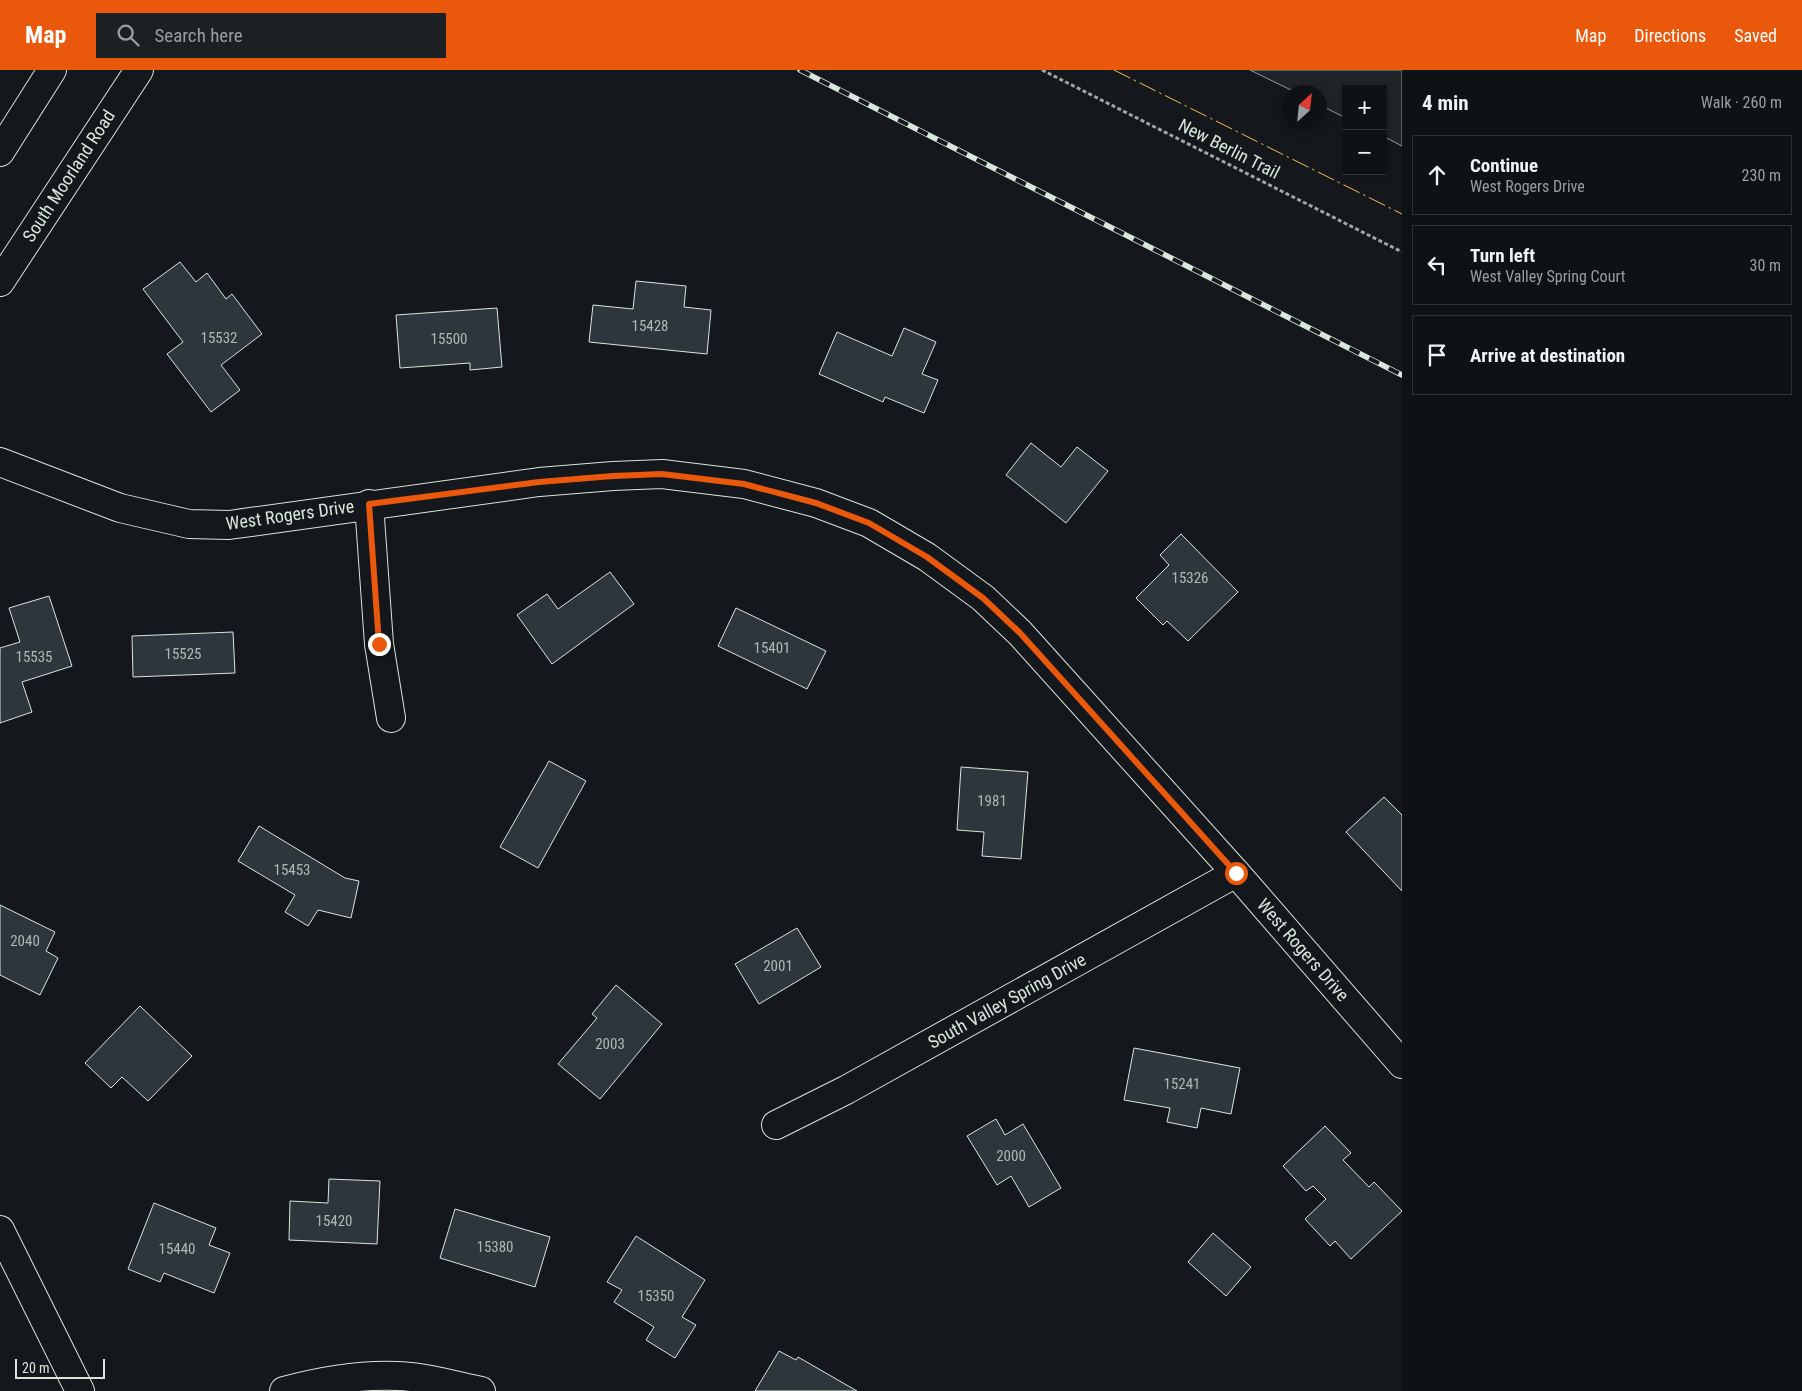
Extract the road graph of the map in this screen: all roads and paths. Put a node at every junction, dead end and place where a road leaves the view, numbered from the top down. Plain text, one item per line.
1 (52, 70) edge
2 (139, 70) edge
3 (1042, 70) edge
4 (0, 152) edge
5 (1402, 252) edge
6 (0, 282) edge
7 (0, 462) edge
8 (369, 504) junction
9 (391, 718) dead end
10 (1236, 873) junction
11 (1402, 1064) edge
12 (776, 1125) dead end
13 (0, 1230) edge
14 (80, 1391) edge
15 (284, 1391) edge
16 (481, 1391) edge

1 - 4 street
2 - 6 street, South Moorland Road
3 - 5 path, New Berlin Trail
7 - 8 street, West Rogers Drive
8 - 9 street
8 - 10 street, West Rogers Drive
10 - 11 street, West Rogers Drive
10 - 12 street, South Valley Spring Drive
13 - 14 street
15 - 16 street

